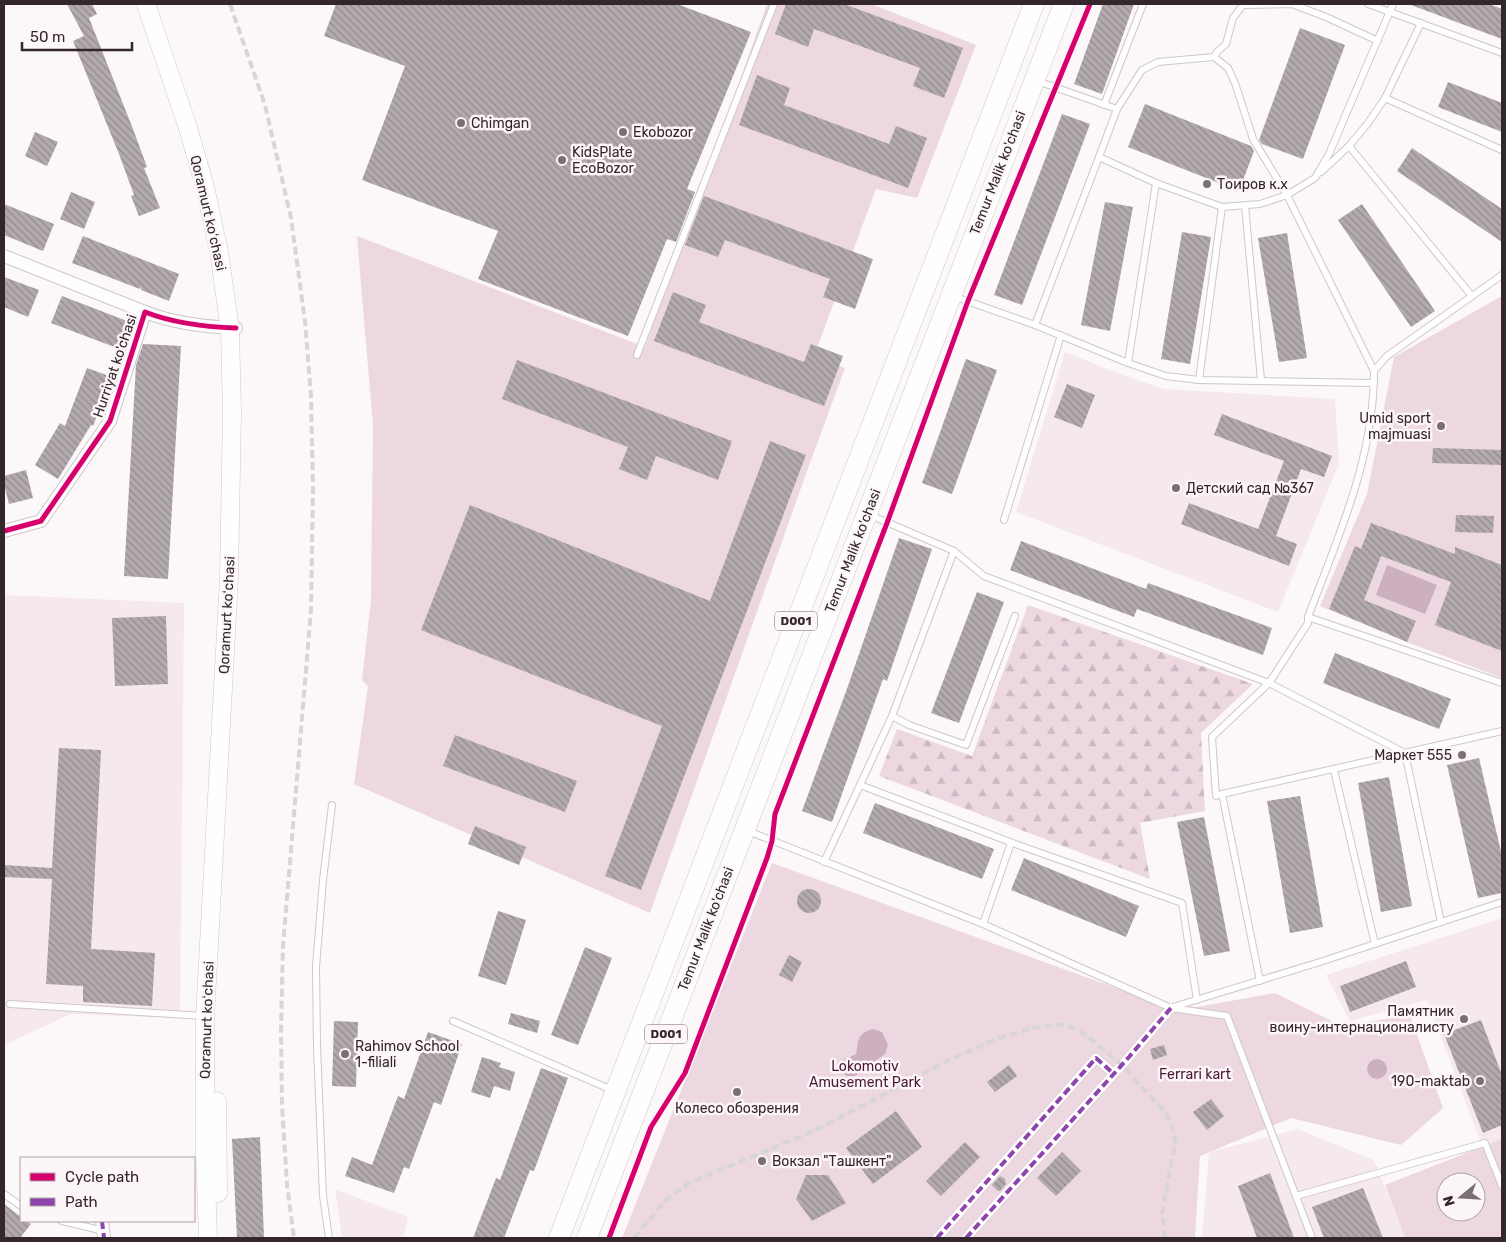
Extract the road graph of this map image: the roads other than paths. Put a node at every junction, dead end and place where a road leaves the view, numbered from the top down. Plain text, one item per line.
1 (146, 4) edge
2 (153, 4) edge
3 (774, 4) edge
4 (1034, 4) edge
5 (1064, 4) edge
6 (1143, 4) edge
7 (1368, 4) edge
8 (1393, 4) edge
9 (1390, 12) junction
10 (1421, 23) junction
11 (1378, 41) junction
12 (1502, 53) edge
13 (1214, 58) junction
14 (1034, 80) junction
15 (1385, 98) junction
16 (1104, 105) junction
17 (1117, 109) junction
18 (1349, 146) junction
19 (1502, 150) edge
20 (1099, 157) junction
21 (1315, 178) junction
22 (1156, 183) junction
23 (1287, 195) junction
24 (1245, 206) junction
25 (1222, 207) junction
26 (4, 256) edge
27 (1502, 275) edge
28 (951, 295) junction
29 (1471, 295) junction
30 (145, 312) junction
31 (1035, 325) junction
32 (233, 328) junction
33 (1061, 335) junction
34 (637, 355) dead end
35 (1128, 363) junction
36 (1374, 371) junction
37 (1199, 380) junction
38 (1261, 380) junction
39 (1374, 383) junction
40 (867, 514) junction
41 (1004, 520) dead end
42 (4, 531) edge
43 (954, 551) junction
44 (804, 602) junction
45 (829, 614) junction
46 (1015, 616) dead end
47 (1308, 618) junction
48 (1269, 682) junction
49 (1502, 683) edge
50 (892, 716) junction
51 (754, 729) junction
52 (1502, 731) edge
53 (780, 740) junction
54 (1405, 753) junction
55 (1334, 770) junction
56 (860, 785) junction
57 (1222, 794) junction
58 (332, 805) dead end
59 (744, 830) junction
60 (1011, 843) junction
61 (824, 862) junction
62 (1502, 902) edge
63 (1441, 922) junction
64 (982, 924) junction
65 (1375, 944) junction
66 (1260, 981) junction
67 (1198, 1000) junction
68 (10, 1004) dead end
69 (1171, 1008) junction
70 (205, 1016) junction
71 (453, 1021) dead end
72 (1114, 1074) junction
73 (615, 1092) junction
74 (1502, 1184) edge
75 (4, 1194) edge
76 (1296, 1196) junction
77 (20, 1205) edge
78 (67, 1222) edge
79 (103, 1230) edge
80 (208, 1238) edge
81 (220, 1238) edge
82 (328, 1238) edge
83 (559, 1238) edge
84 (587, 1238) edge
85 (936, 1238) edge
86 (966, 1238) edge
87 (1312, 1238) edge

1 - 32 main road, Qoramurt koʻchasi
2 - 32 main road, Qoramurt koʻchasi
3 - 34 lane
4 - 44 highway, Temur Malik ko'chasi / D001
5 - 14 highway, Temur Malik ko'chasi / D001
6 - 16 lane
7 - 9 lane
8 - 9 lane
9 - 10 lane
9 - 11 lane
10 - 12 lane
10 - 15 lane
11 - 13 lane
11 - 21 lane
13 - 17 lane
13 - 23 lane
14 - 16 lane
14 - 28 highway, Temur Malik ko'chasi / D001
15 - 18 lane
15 - 19 lane
16 - 17 lane
17 - 20 lane
18 - 21 lane
18 - 29 lane
20 - 22 lane
20 - 31 lane
21 - 23 lane
22 - 25 lane
22 - 35 lane
23 - 24 lane
23 - 36 lane
24 - 25 lane
24 - 38 lane
25 - 37 lane
26 - 30 street
27 - 29 lane
28 - 31 lane
28 - 40 highway, Temur Malik ko'chasi / D001
29 - 36 lane
30 - 32 street, Hurriyat ko'chasi
30 - 42 street, Hurriyat ko'chasi
31 - 33 lane
32 - 70 main road, Qoramurt koʻchasi
32 - 81 main road, Qoramurt koʻchasi
33 - 35 lane
33 - 41 lane
35 - 37 lane
36 - 39 lane
37 - 38 lane
38 - 39 lane
39 - 47 lane
40 - 43 lane
40 - 45 highway, Temur Malik ko'chasi / D001
43 - 48 lane
43 - 50 lane
44 - 45 highway
44 - 51 highway, Temur Malik ko'chasi / D001
45 - 53 highway, Temur Malik ko'chasi / D001
46 - 50 lane
47 - 48 lane
47 - 49 lane
48 - 54 lane
48 - 57 lane
50 - 56 lane
51 - 53 highway
51 - 73 highway, Temur Malik ko'chasi / D001
52 - 54 lane
53 - 59 highway, Temur Malik ko'chasi / D001
54 - 55 lane
54 - 63 lane
55 - 57 lane
55 - 65 lane
56 - 60 lane
56 - 61 lane
57 - 66 lane
58 - 82 lane
59 - 61 lane
59 - 84 highway, Temur Malik ko'chasi / D001
60 - 64 lane
60 - 67 lane
61 - 64 lane
62 - 63 lane
63 - 65 lane
64 - 69 lane
65 - 66 lane
66 - 67 lane
67 - 69 lane
68 - 70 lane
69 - 72 street
69 - 76 lane
70 - 80 main road, Qoramurt koʻchasi
71 - 73 lane
72 - 85 street
72 - 86 street
73 - 83 highway, Temur Malik ko'chasi / D001
74 - 76 lane
75 - 77 lane
76 - 87 lane
78 - 79 lane

